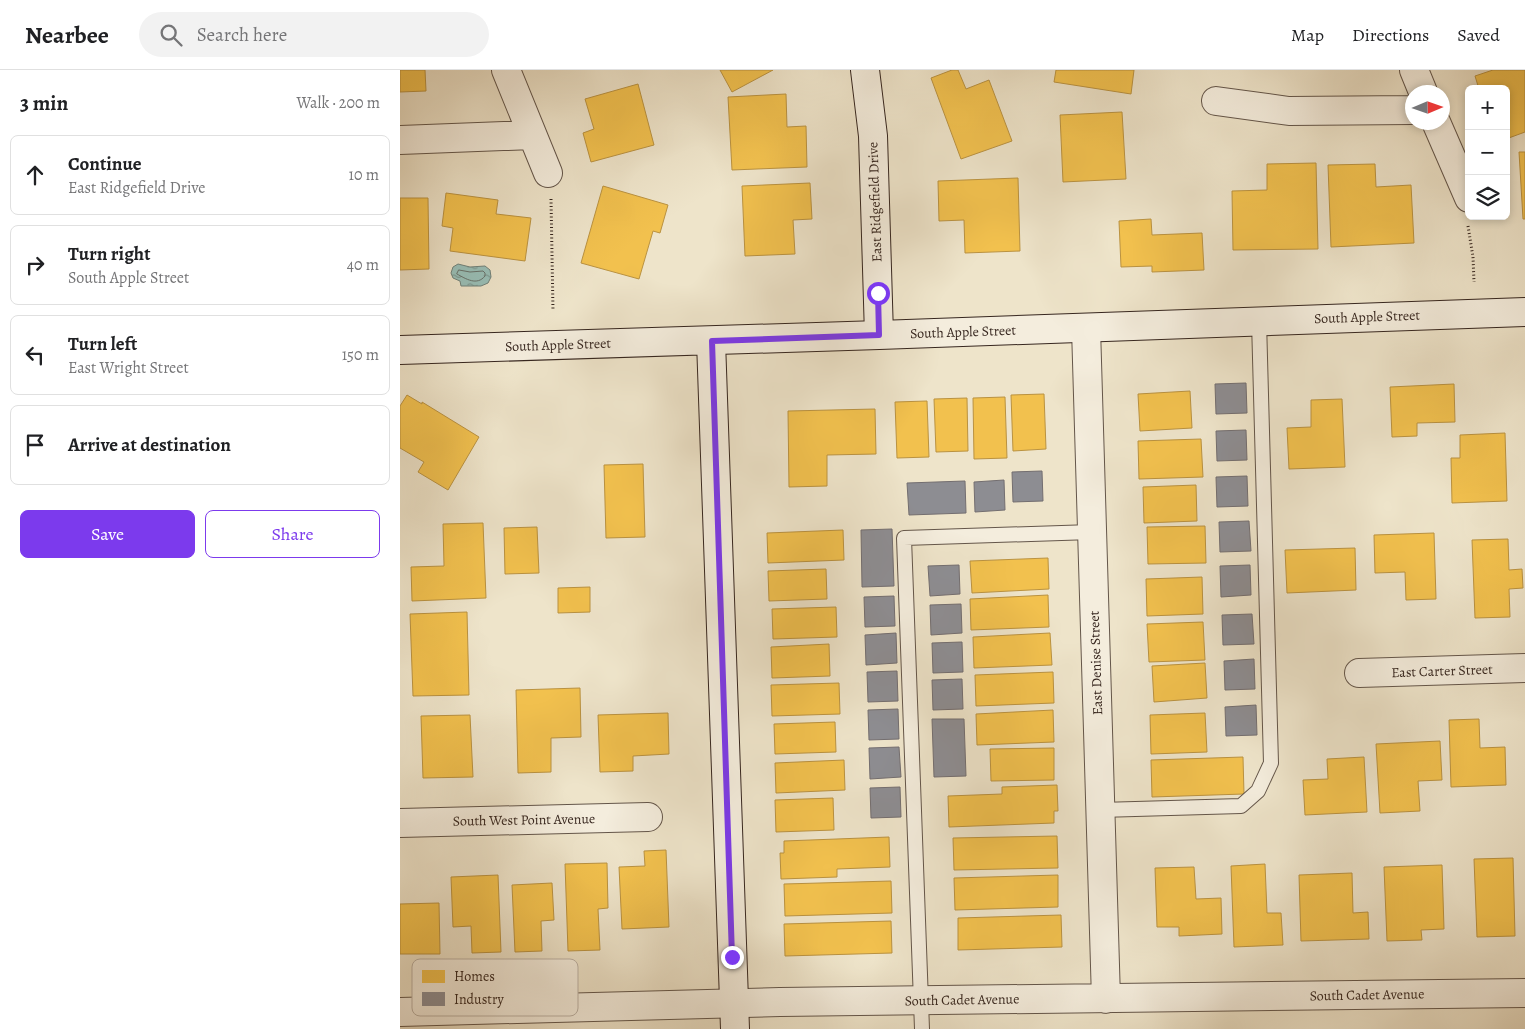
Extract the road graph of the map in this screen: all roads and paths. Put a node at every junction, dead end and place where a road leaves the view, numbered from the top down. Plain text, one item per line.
1 (506, 70) edge
2 (865, 70) edge
3 (1414, 70) edge
4 (1420, 85) edge
5 (1216, 101) dead end
6 (1405, 110) edge
7 (1439, 130) edge
8 (532, 135) junction
9 (400, 140) edge
10 (548, 173) joint
11 (1465, 202) edge
12 (1469, 220) edge
13 (1474, 282) dead end
14 (553, 312) dead end
15 (1525, 312) edge
16 (1259, 321) junction
17 (1086, 328) junction
18 (879, 335) junction
19 (712, 341) junction
20 (400, 350) edge
21 (1092, 532) junction
22 (1525, 668) edge
23 (1359, 673) dead end
24 (1100, 810) junction
25 (648, 816) dead end
26 (400, 823) edge
27 (1525, 993) edge
28 (1106, 999) junction
29 (921, 1001) junction
30 (578, 1014) edge
31 (734, 1016) edge
32 (922, 1029) edge

1 - 8 street
2 - 18 street, East Ridgefield Drive
3 - 4 street
5 - 6 street
7 - 11 street
8 - 9 street
8 - 10 street
10 - 14 path
12 - 13 path
15 - 16 street, South Apple Street
16 - 17 street, South Apple Street
16 - 24 lane
17 - 18 street, South Apple Street
17 - 21 street, East Denise Street
18 - 19 street, South Apple Street
19 - 20 street, South Apple Street
19 - 31 street
21 - 24 street, East Denise Street
21 - 29 lane
22 - 23 street, East Carter Street
24 - 28 street, East Denise Street
25 - 26 street, South West Point Avenue
27 - 28 street, South Cadet Avenue
28 - 29 street, South Cadet Avenue
29 - 31 street, South Cadet Avenue
29 - 32 lane
30 - 31 street, South Cadet Avenue

